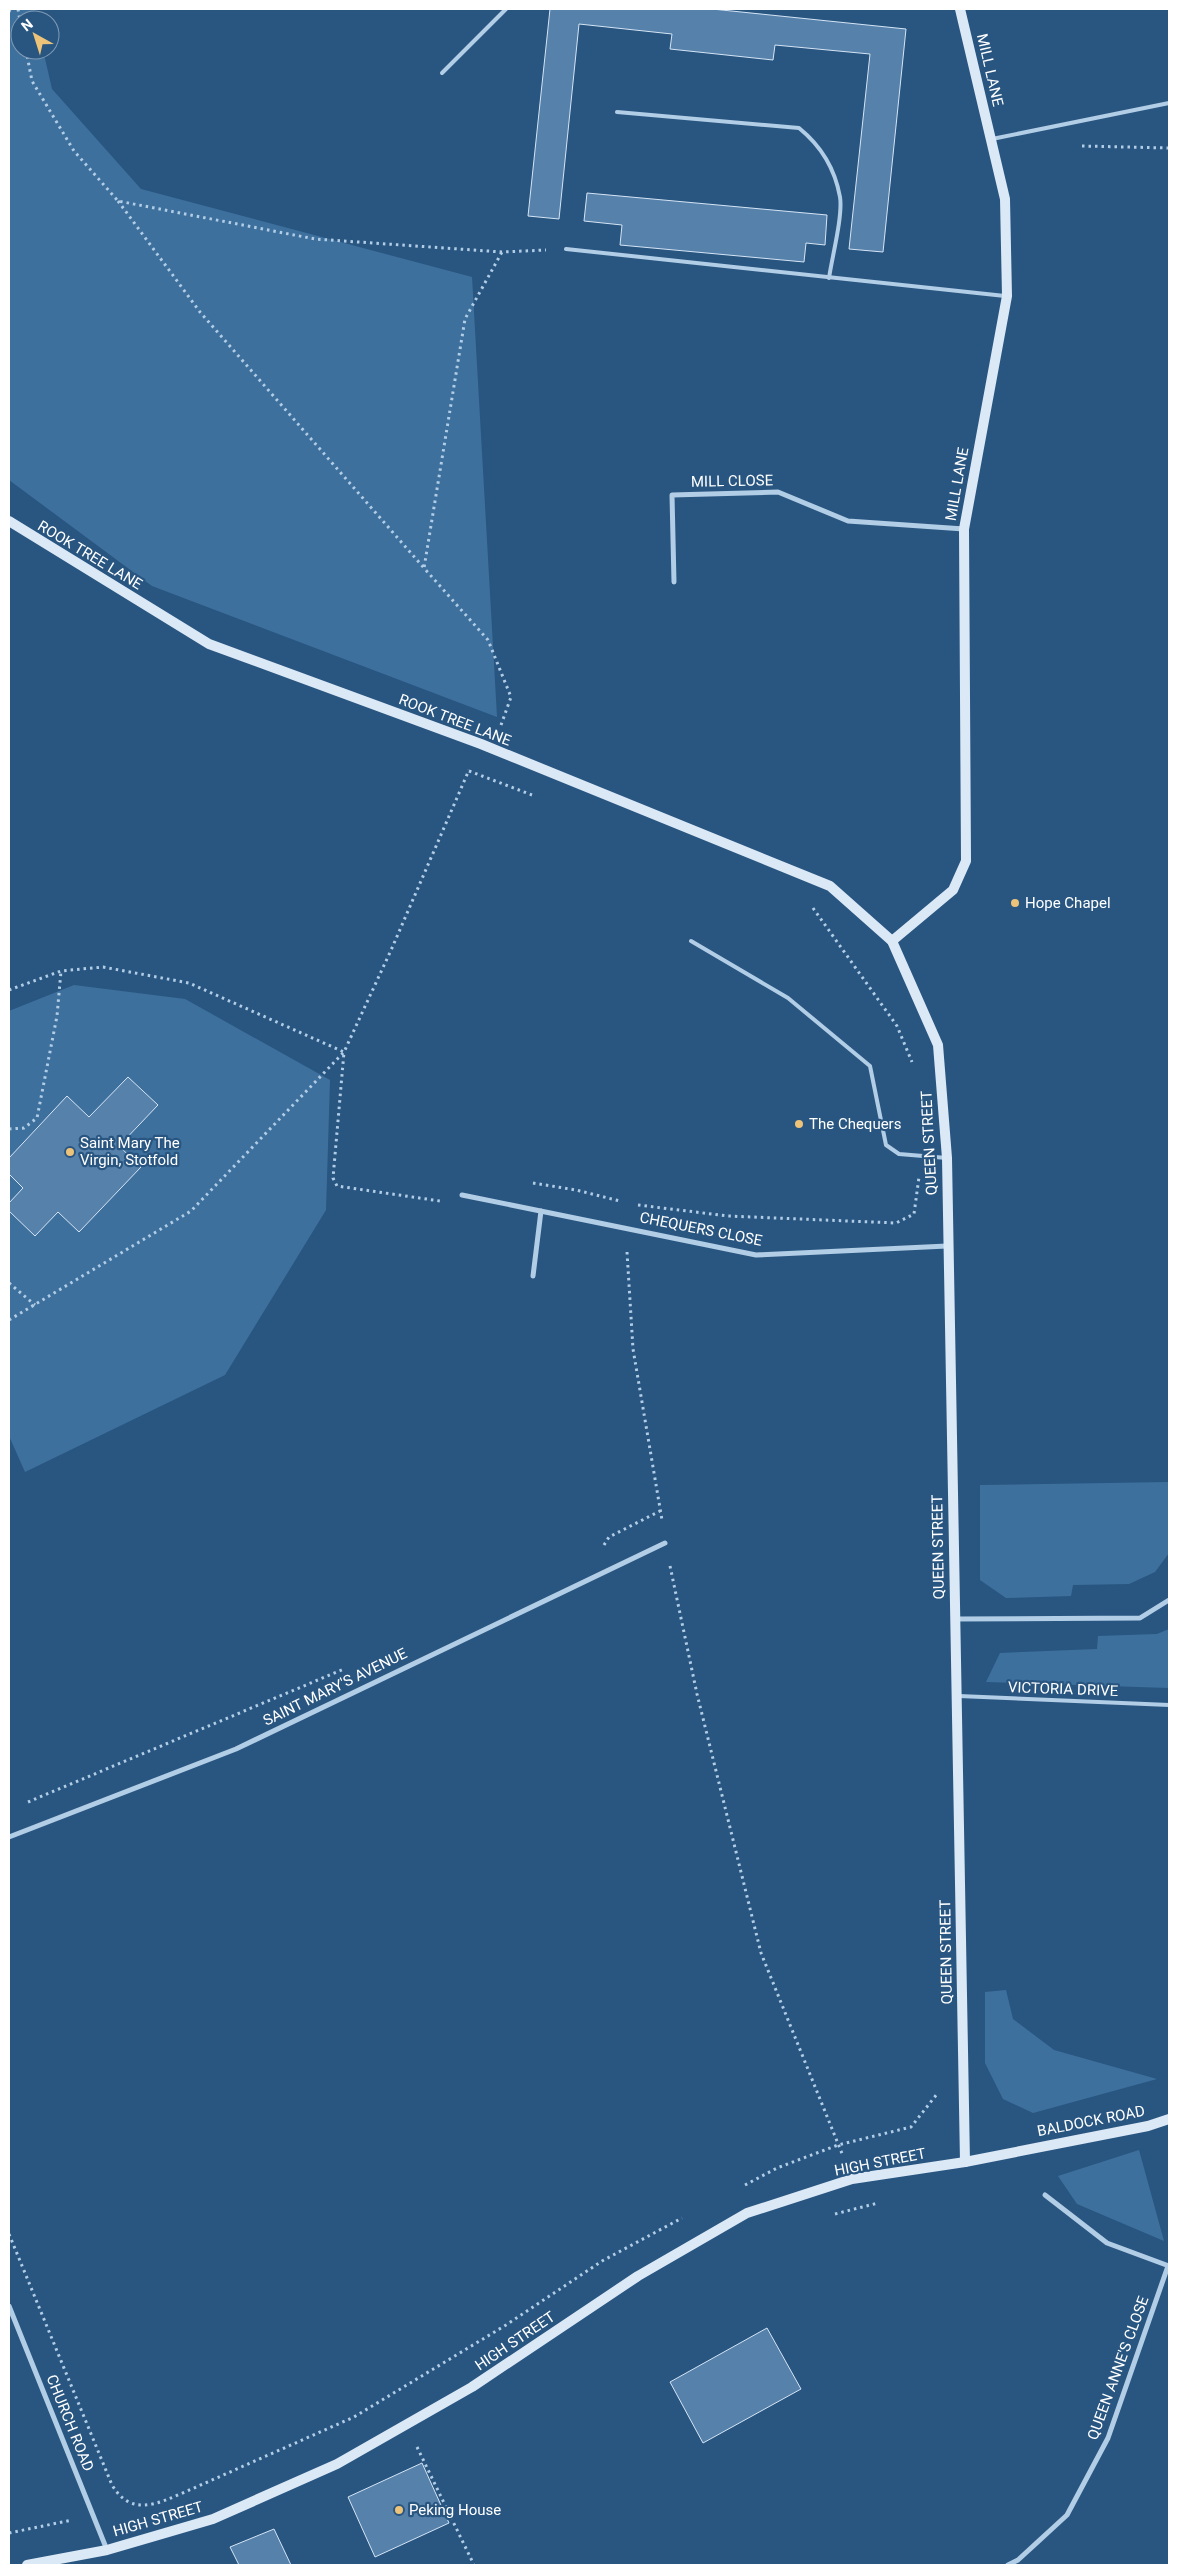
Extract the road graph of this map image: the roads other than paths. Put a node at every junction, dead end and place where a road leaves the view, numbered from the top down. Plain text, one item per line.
1 (506, 9) edge
2 (960, 9) edge
3 (442, 73) dead end
4 (1169, 103) edge
5 (616, 112) dead end
6 (990, 139) junction
7 (566, 249) road end
8 (829, 278) junction
9 (1008, 296) junction
10 (9, 522) edge
11 (964, 529) junction
12 (674, 582) dead end
13 (692, 941) dead end
14 (892, 941) junction
15 (947, 1158) junction
16 (462, 1195) road end
17 (542, 1211) junction
18 (947, 1246) junction
19 (533, 1276) dead end
20 (666, 1543) road end
21 (1169, 1600) edge
22 (954, 1619) junction
23 (956, 1696) junction
24 (1169, 1705) edge
25 (9, 1837) edge
26 (1169, 2119) edge
27 (1018, 2151) joint
28 (965, 2162) junction
29 (1045, 2195) dead end
30 (1168, 2266) edge
31 (9, 2306) edge
32 (107, 2550) junction
33 (27, 2565) edge
34 (1008, 2565) edge

1 - 3 lane
2 - 6 street, MILL LANE
4 - 6 lane
5 - 8 lane
6 - 9 street, MILL LANE
7 - 8 lane
8 - 9 lane
9 - 11 street, MILL LANE
10 - 14 street, ROOK TREE LANE
11 - 12 street, MILL CLOSE
11 - 14 street, MILL LANE
13 - 15 lane
14 - 15 street, QUEEN STREET
15 - 18 street, QUEEN STREET
16 - 17 street, CHEQUERS CLOSE
17 - 18 street, CHEQUERS CLOSE
17 - 19 street
18 - 22 street, QUEEN STREET
20 - 25 street, SAINT MARY'S AVENUE
21 - 22 street
22 - 23 street, QUEEN STREET
23 - 24 lane, VICTORIA DRIVE
23 - 28 street, QUEEN STREET
26 - 27 street, BALDOCK ROAD
27 - 28 street, HIGH STREET
28 - 32 street, HIGH STREET
29 - 30 street
30 - 34 street, QUEEN ANNE'S CLOSE
31 - 32 street, CHURCH ROAD
32 - 33 street, HIGH STREET

